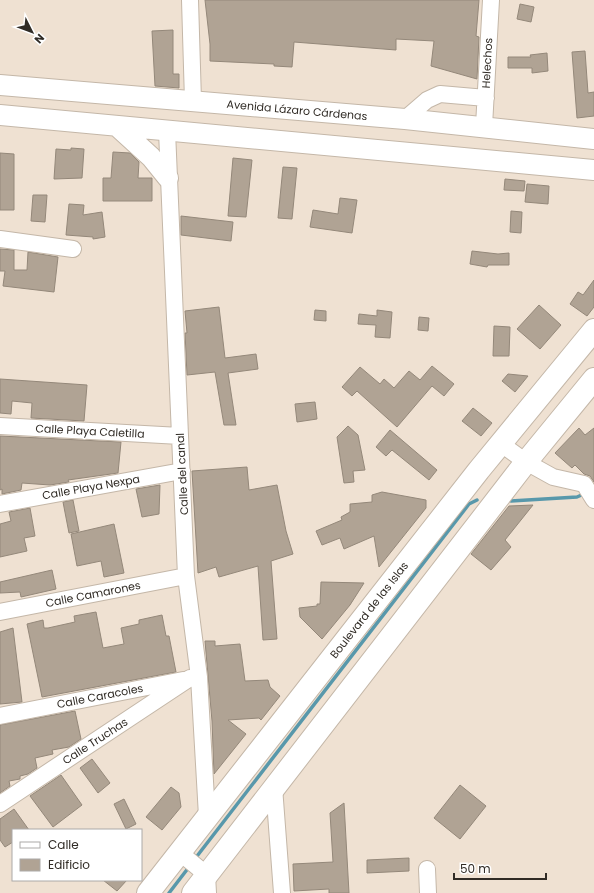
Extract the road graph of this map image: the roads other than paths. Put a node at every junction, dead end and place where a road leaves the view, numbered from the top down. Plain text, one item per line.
1 (190, 0) edge
2 (491, 0) edge
3 (0, 85) edge
4 (486, 98) junction
5 (193, 101) junction
6 (0, 115) edge
7 (405, 119) junction
8 (117, 126) junction
9 (484, 126) junction
10 (167, 131) junction
11 (594, 139) edge
12 (594, 170) edge
13 (168, 178) junction
14 (0, 238) edge
15 (72, 249) dead end
16 (594, 330) edge
17 (594, 379) edge
18 (0, 426) edge
19 (180, 436) junction
20 (500, 443) junction
21 (526, 462) junction
22 (182, 471) junction
23 (594, 500) edge
24 (0, 504) edge
25 (186, 576) junction
26 (0, 612) edge
27 (195, 678) junction
28 (0, 716) edge
29 (274, 788) junction
30 (0, 804) edge
31 (207, 816) junction
32 (183, 856) junction
33 (427, 869) dead end
34 (206, 880) edge
35 (148, 893) edge
36 (193, 893) edge
37 (282, 893) edge
38 (428, 893) edge

1 - 5 street
2 - 4 street, Helechos
3 - 5 main road, Avenida Lázaro Cárdenas
4 - 7 street
4 - 9 street, Helechos
5 - 7 main road, Avenida Lázaro Cárdenas
6 - 8 main road
7 - 9 main road, Avenida Lázaro Cárdenas
8 - 10 main road
8 - 13 main road
9 - 11 main road, Avenida Lázaro Cárdenas
10 - 12 main road
10 - 13 street, Calle del canal
13 - 19 street, Calle del canal
14 - 15 street
16 - 20 highway, Boulevard de las Islas
17 - 21 highway
18 - 19 street, Calle Playa Caletilla
19 - 22 street, Calle del canal
20 - 21 street
20 - 31 highway, Boulevard de las Islas
21 - 23 street
21 - 29 highway
22 - 24 street, Calle Playa Nexpa
22 - 25 street, Calle del canal
25 - 26 street, Calle Camarones
25 - 27 street, Calle del canal
27 - 28 street, Calle Caracoles
27 - 30 street, Calle Truchas
27 - 31 street, Calle del canal
29 - 34 highway
29 - 37 street
31 - 32 highway, Boulevard de las Islas
32 - 34 street
32 - 35 highway, Boulevard de las Islas
33 - 38 street
34 - 36 highway

